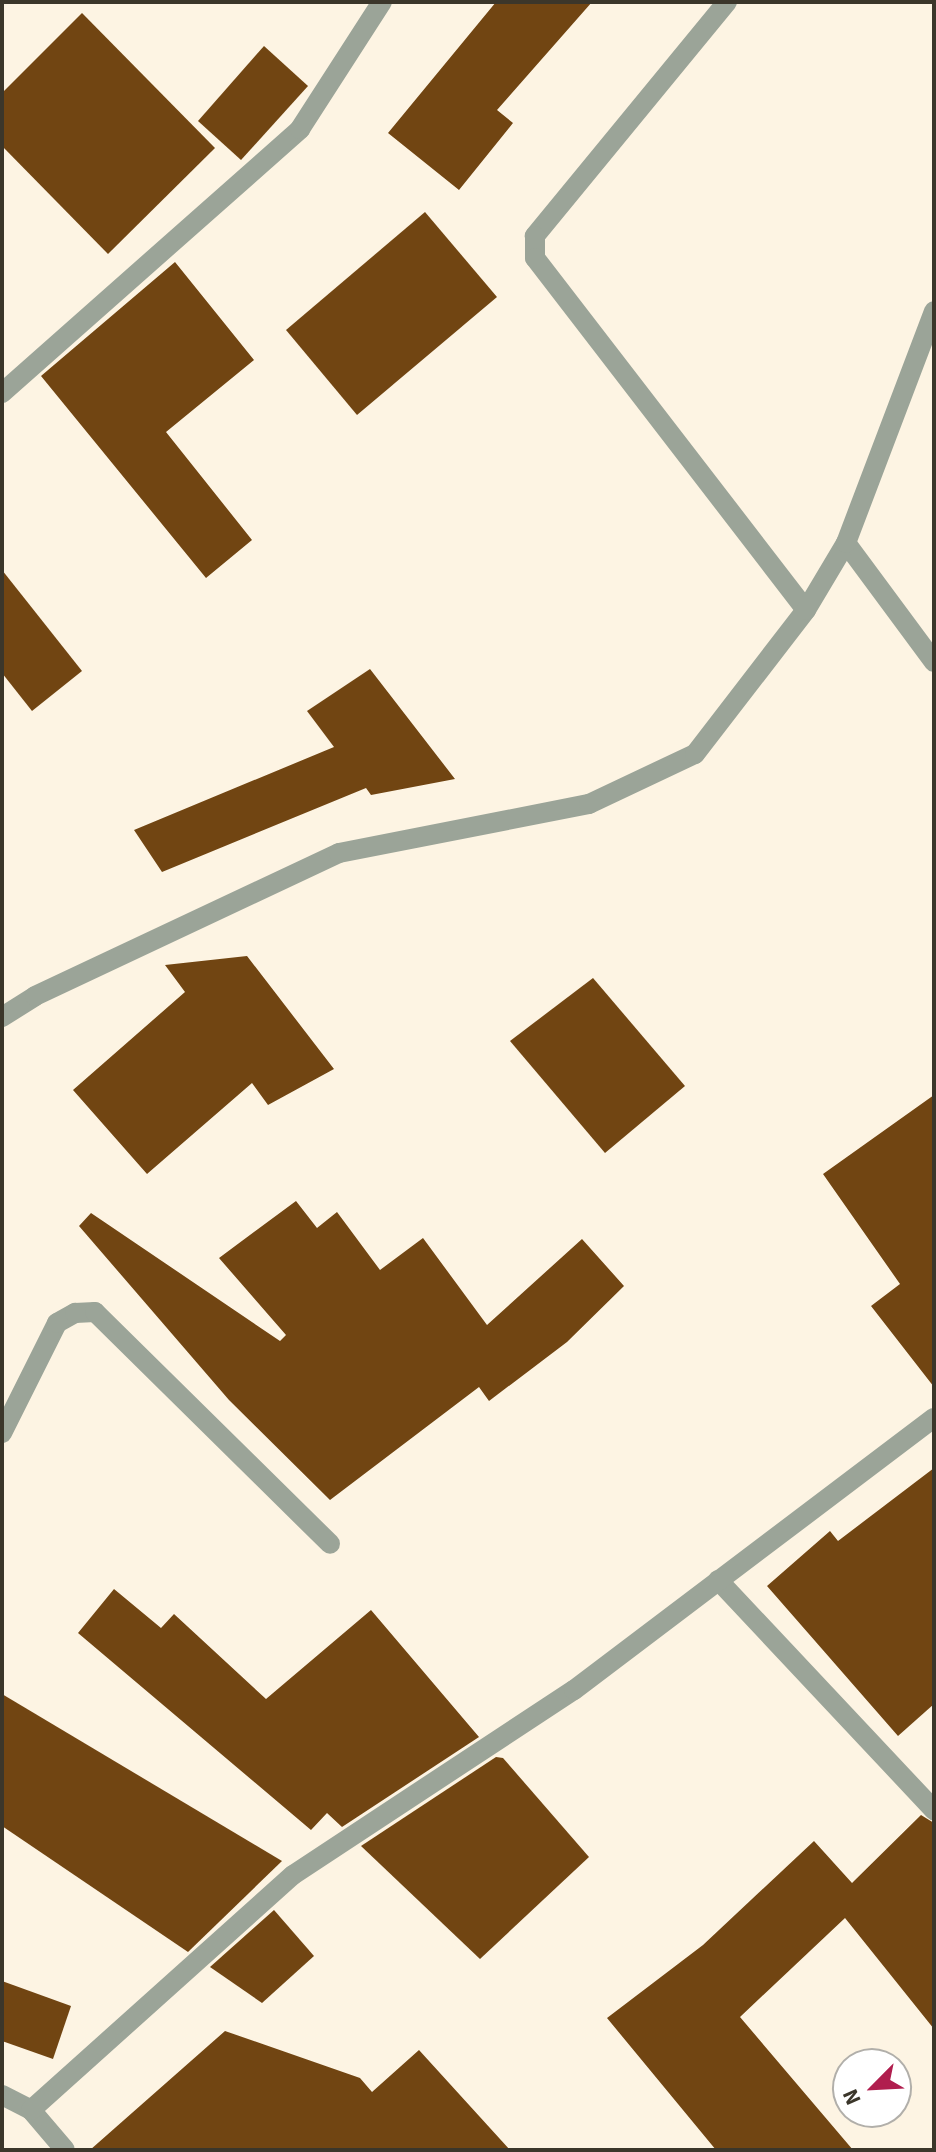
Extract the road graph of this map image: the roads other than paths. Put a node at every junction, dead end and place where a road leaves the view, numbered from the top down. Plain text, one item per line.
1 (382, 2) edge
2 (727, 2) edge
3 (934, 311) edge
4 (2, 393) edge
5 (846, 543) junction
6 (806, 610) junction
7 (934, 662) edge
8 (2, 1017) edge
9 (934, 1418) edge
10 (2, 1433) edge
11 (330, 1544) dead end
12 (718, 1580) junction
13 (934, 1810) edge
14 (2, 2095) edge
15 (31, 2110) junction
16 (65, 2150) edge

1 - 4 street
2 - 6 street
3 - 5 street
5 - 6 street
5 - 7 street
6 - 8 street
9 - 12 street
10 - 11 street
12 - 13 street
12 - 15 street
14 - 15 street
15 - 16 street

